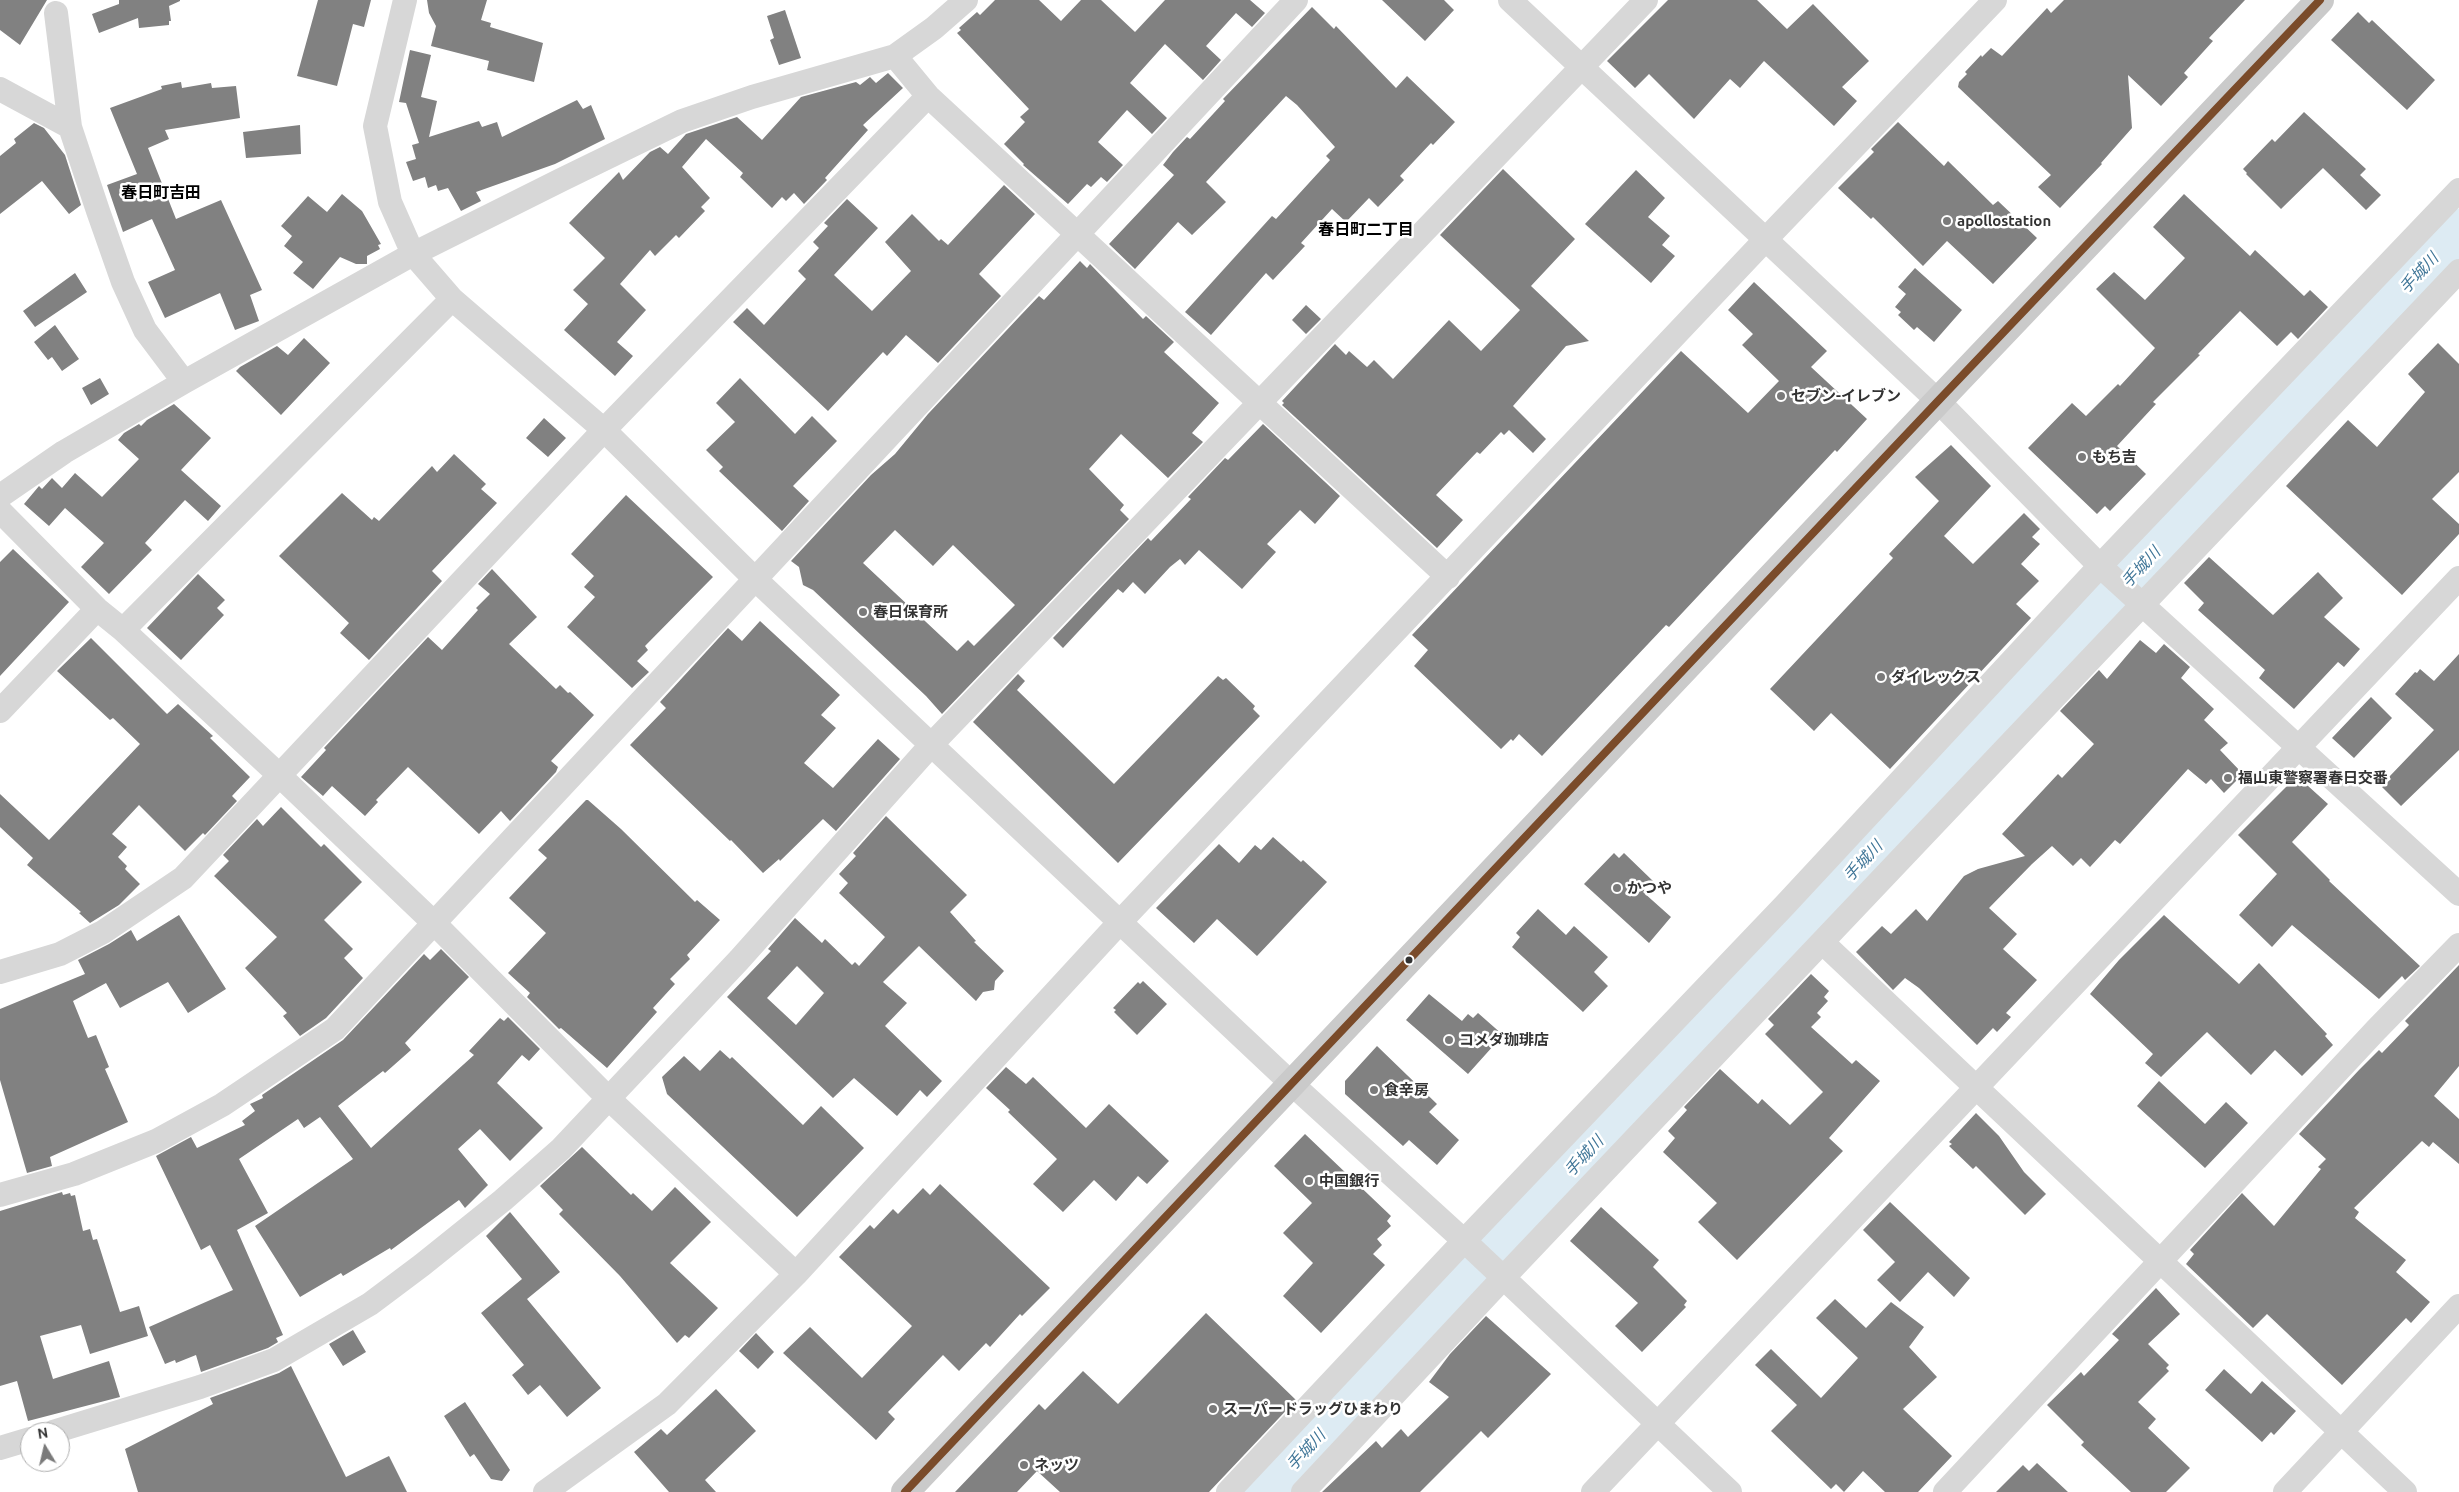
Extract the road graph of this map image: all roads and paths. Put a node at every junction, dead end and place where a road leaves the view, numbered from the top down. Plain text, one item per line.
1 (405, 0) edge
2 (966, 0) edge
3 (1296, 0) edge
4 (1510, 0) edge
5 (1646, 0) edge
6 (1995, 0) edge
7 (2320, 0) edge
8 (56, 13) dead end
9 (895, 56) junction
10 (1582, 67) junction
11 (0, 89) edge
12 (928, 96) junction
13 (70, 127) junction
14 (2458, 193) edge
15 (1078, 233) junction
16 (1766, 239) junction
17 (413, 254) junction
18 (2459, 270) edge
19 (452, 299) junction
20 (184, 382) junction
21 (1938, 401) junction
22 (1259, 403) junction
23 (604, 430) junction
24 (0, 496) edge
25 (0, 511) edge
26 (2103, 568) junction
27 (1448, 577) junction
28 (2459, 578) edge
29 (755, 579) junction
30 (2139, 599) junction
31 (97, 609) junction
32 (123, 630) junction
33 (0, 711) edge
34 (932, 744) junction
35 (2297, 748) junction
36 (278, 774) junction
37 (2459, 894) edge
38 (1120, 922) junction
39 (434, 924) junction
40 (1822, 942) junction
41 (2459, 945) edge
42 (0, 972) edge
43 (1292, 1084) junction
44 (1975, 1087) junction
45 (608, 1098) junction
46 (0, 1195) edge
47 (1468, 1244) junction
48 (2161, 1260) junction
49 (796, 1274) junction
50 (1499, 1274) junction
51 (2459, 1306) edge
52 (1656, 1424) junction
53 (70, 1427) edge
54 (2342, 1431) junction
55 (20, 1442) edge
56 (0, 1448) edge
57 (545, 1492) edge
58 (905, 1492) edge
59 (1228, 1492) edge
60 (1303, 1492) edge
61 (1592, 1492) edge
62 (1730, 1492) edge
63 (1945, 1492) edge
64 (2285, 1492) edge
65 (2405, 1492) edge

1 - 17 street
2 - 9 street
3 - 15 street
4 - 10 street
5 - 10 street
6 - 16 street
7 - 21 main road
8 - 13 street
9 - 12 street
9 - 17 street
10 - 16 street
10 - 22 street
11 - 13 street
12 - 15 street
12 - 23 street
13 - 20 street
14 - 26 street
15 - 22 street
15 - 29 street
16 - 21 street
16 - 27 street
17 - 19 street
17 - 20 street
18 - 30 street
19 - 23 street
19 - 32 street
20 - 24 street
21 - 26 street
21 - 43 main road
22 - 27 street
22 - 34 street
23 - 29 street
23 - 36 street
25 - 31 street
26 - 30 street
26 - 47 street
27 - 38 street
28 - 35 street
29 - 34 street
29 - 39 street
30 - 35 street
30 - 40 street
31 - 32 street
31 - 33 street
32 - 36 street
34 - 38 street
34 - 45 street
35 - 37 street
35 - 44 street
36 - 39 street
36 - 42 street
38 - 43 street
38 - 49 street
39 - 45 street
39 - 46 street
40 - 44 street
40 - 50 street
41 - 48 street
43 - 47 street
43 - 58 main road
44 - 48 street
44 - 52 street
45 - 49 street
45 - 53 street
47 - 50 street
47 - 59 street
48 - 54 street
48 - 63 street
49 - 57 street
50 - 52 street
50 - 60 street
51 - 54 street
52 - 61 street
52 - 62 street
54 - 64 street
54 - 65 street
55 - 56 street

